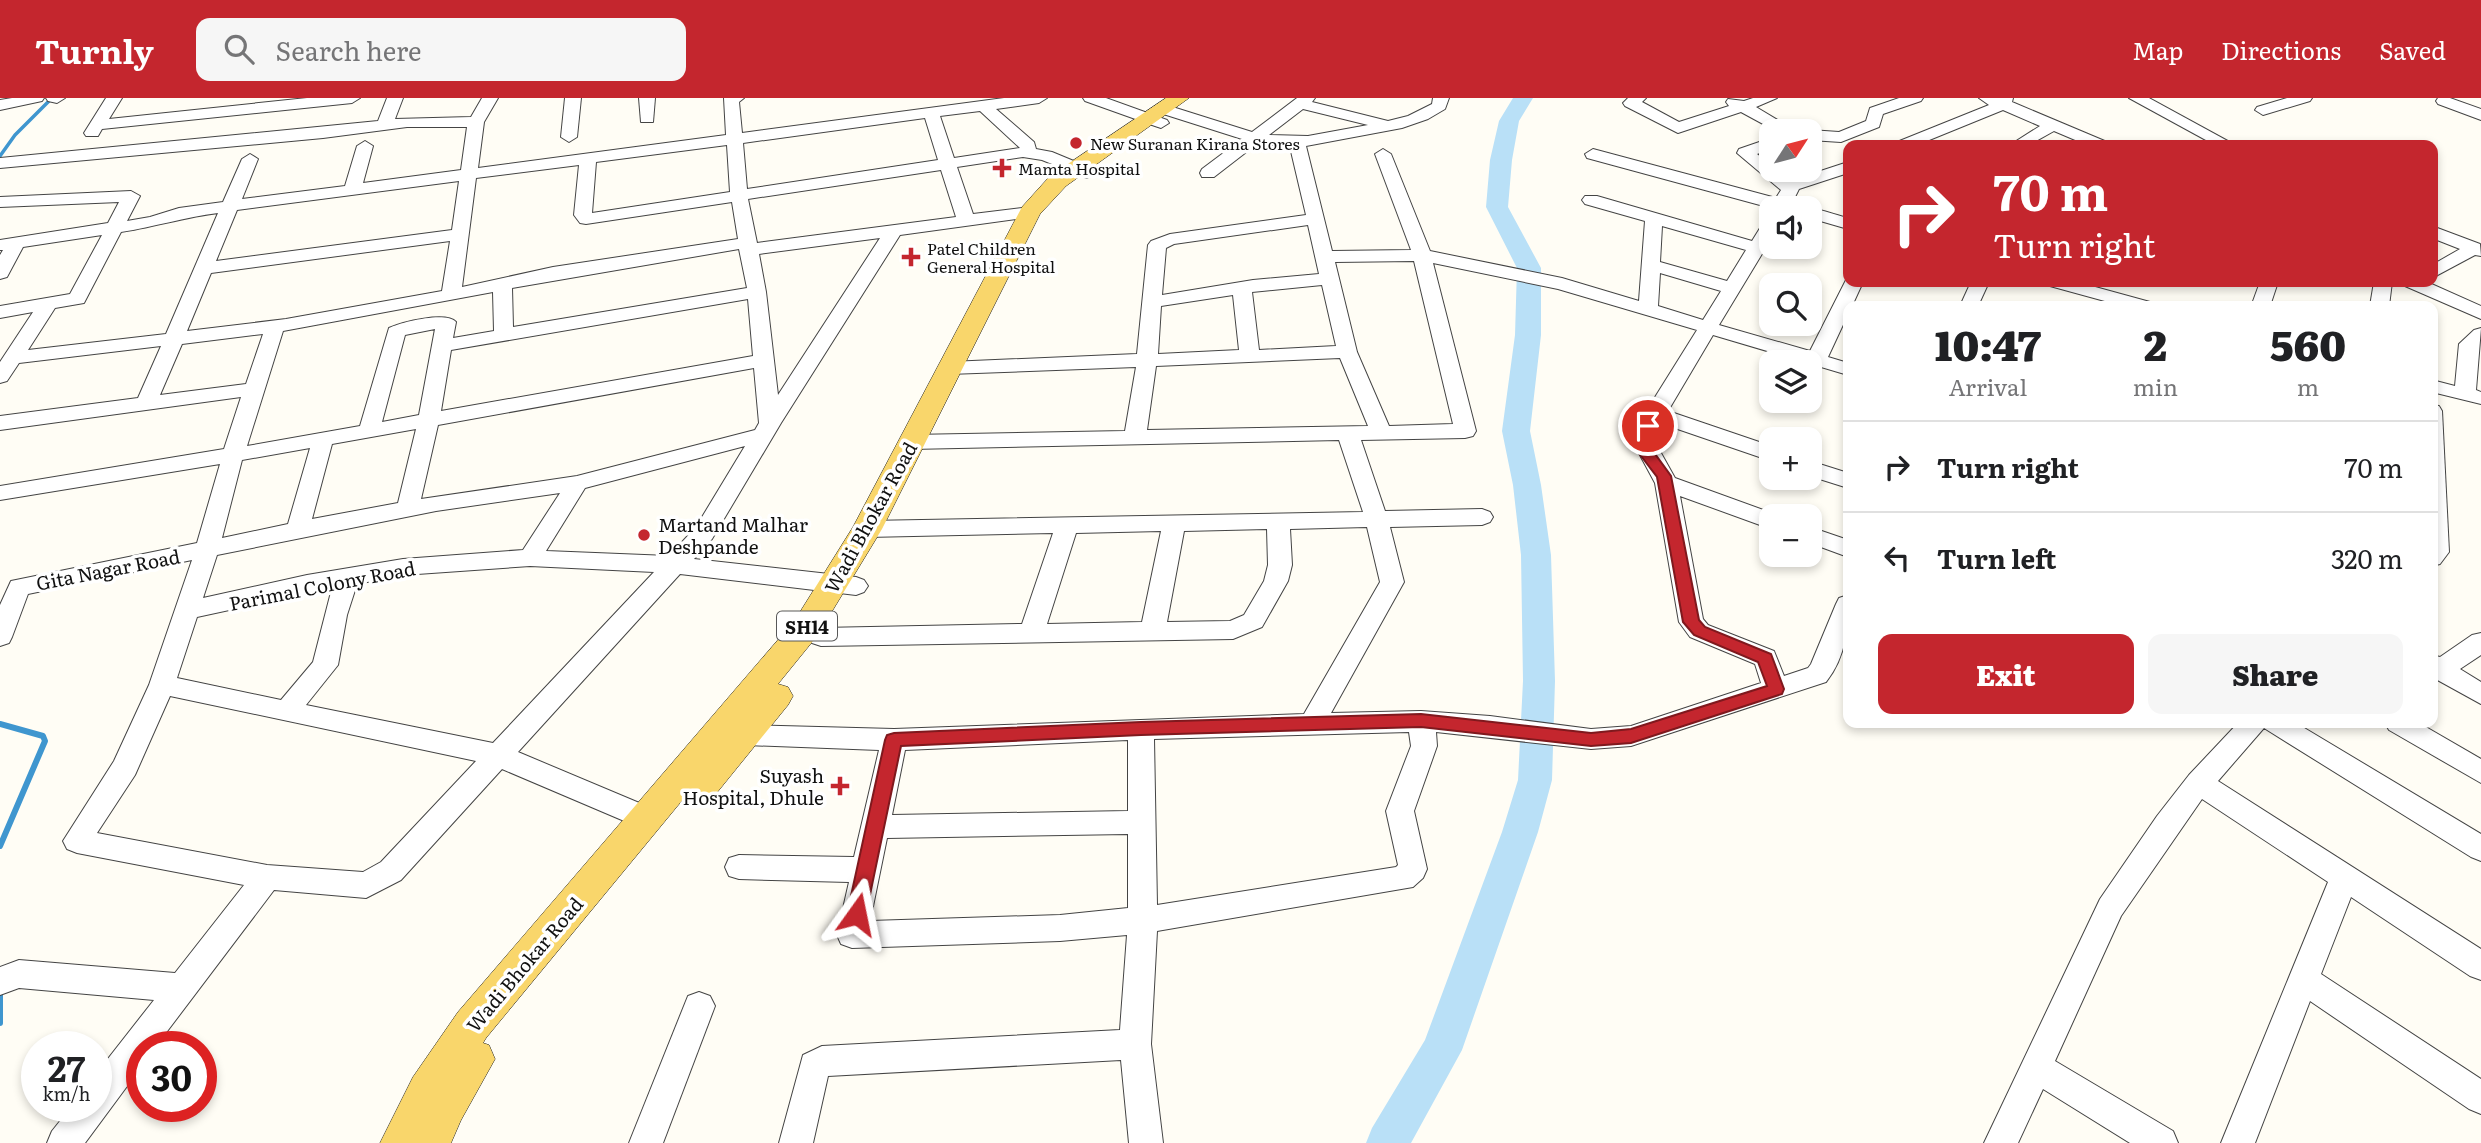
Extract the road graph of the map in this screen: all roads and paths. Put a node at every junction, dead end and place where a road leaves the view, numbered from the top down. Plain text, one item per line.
1 (37, 98) edge
2 (132, 98) edge
3 (352, 98) edge
4 (396, 98) edge
5 (490, 98) edge
6 (573, 98) edge
7 (647, 98) edge
8 (733, 98) edge
9 (1040, 98) edge
10 (1091, 98) edge
11 (1441, 98) edge
12 (1638, 98) edge
13 (1769, 98) edge
14 (1915, 98) edge
15 (2137, 98) edge
16 (2150, 98) edge
17 (2304, 98) edge
18 (113, 99) edge
19 (1303, 100) edge
20 (1999, 100) edge
21 (298, 101) edge
22 (2444, 101) dead end
23 (1734, 102) edge
24 (0, 105) edge
25 (230, 105) edge
26 (984, 106) junction
27 (933, 108) edge
28 (1171, 110) edge
29 (2263, 110) dead end
30 (2481, 115) edge
31 (647, 118) dead end
32 (1766, 119) edge
33 (476, 121) junction
34 (97, 125) junction
35 (384, 125) junction
36 (1390, 126) junction
37 (2052, 126) junction
38 (1822, 136) edge
39 (569, 137) dead end
40 (1255, 137) junction
41 (1841, 137) junction
42 (735, 138) junction
43 (1847, 140) edge
44 (1914, 140) edge
45 (2027, 140) edge
46 (2088, 140) edge
47 (2217, 140) edge
48 (2230, 140) edge
49 (1297, 141) junction
50 (365, 146) dead end
51 (1759, 148) edge
52 (1822, 150) edge
53 (1028, 152) junction
54 (1382, 154) dead end
55 (1593, 155) dead end
56 (76, 156) junction
57 (250, 159) dead end
58 (588, 159) junction
59 (1, 163) edge
60 (946, 163) junction
61 (1843, 163) edge
62 (1759, 164) edge
63 (1843, 168) edge
64 (1081, 171) junction
65 (1208, 173) dead end
66 (468, 175) junction
67 (1782, 182) edge
68 (1788, 187) junction
69 (352, 190) junction
70 (739, 195) junction
71 (1788, 196) edge
72 (1591, 200) dead end
73 (0, 202) edge
74 (1759, 204) edge
75 (232, 207) junction
76 (1030, 212) junction
77 (1822, 216) edge
78 (1654, 218) junction
79 (1314, 219) junction
80 (966, 220) junction
81 (1843, 223) edge
82 (2438, 226) edge
83 (114, 229) junction
84 (894, 230) junction
85 (2438, 233) edge
86 (459, 234) junction
87 (2475, 242) edge
88 (1759, 244) edge
89 (8, 245) edge
90 (747, 246) junction
91 (1756, 248) junction
92 (1422, 256) junction
93 (1325, 257) junction
94 (1651, 265) junction
95 (206, 268) junction
96 (2438, 269) edge
97 (0, 273) edge
98 (1328, 279) junction
99 (502, 284) junction
100 (2073, 287) edge
101 (2426, 287) edge
102 (1242, 288) junction
103 (1732, 288) junction
104 (757, 292) junction
105 (451, 295) junction
106 (2118, 301) edge
107 (1152, 302) junction
108 (49, 303) junction
109 (1843, 304) edge
110 (1648, 308) junction
111 (0, 312) edge
112 (2481, 313) edge
113 (275, 326) junction
114 (1709, 327) junction
115 (2481, 334) edge
116 (505, 335) junction
117 (177, 336) junction
118 (444, 345) junction
119 (1786, 350) edge
120 (1820, 350) edge
121 (1347, 352) junction
122 (1250, 356) junction
123 (13, 358) junction
124 (1147, 360) junction
125 (762, 361) junction
126 (1822, 361) edge
127 (1843, 367) edge
128 (960, 368) junction
129 (0, 377) edge
130 (2438, 388) edge
131 (256, 389) junction
132 (2473, 397) edge
133 (146, 404) junction
134 (1656, 414) junction
135 (429, 420) junction
136 (0, 423) edge
137 (766, 429) junction
138 (369, 431) junction
139 (1348, 433) junction
140 (1381, 433) junction
141 (1135, 438) junction
142 (323, 439) junction
143 (923, 442) junction
144 (1759, 450) edge
145 (233, 455) junction
146 (1822, 472) edge
147 (1843, 479) edge
148 (577, 483) junction
149 (1666, 483) junction
150 (0, 493) edge
151 (408, 508) junction
152 (1482, 517) dead end
153 (1759, 517) edge
154 (1377, 521) junction
155 (1278, 523) junction
156 (1174, 524) junction
157 (1067, 526) junction
158 (878, 529) junction
159 (298, 530) junction
160 (1822, 539) edge
161 (1843, 547) edge
162 (207, 549) junction
163 (530, 558) junction
164 (674, 565) junction
165 (347, 577) junction
166 (846, 585) junction
167 (186, 611) junction
168 (1843, 617) edge
169 (1153, 631) junction
170 (1032, 632) junction
171 (0, 637) edge
172 (821, 637) junction
173 (2481, 642) edge
174 (2438, 666) edge
175 (2438, 668) edge
176 (162, 685) junction
177 (1776, 689) junction
178 (2481, 694) edge
179 (287, 710) junction
180 (1421, 721) junction
181 (1311, 725) junction
182 (2249, 728) edge
183 (2283, 728) edge
184 (2406, 728) edge
185 (1141, 729) junction
186 (746, 735) junction
187 (894, 740) junction
188 (498, 755) junction
189 (2481, 772) edge
190 (2199, 783) junction
191 (646, 818) junction
192 (1142, 822) junction
193 (875, 827) junction
194 (2481, 849) edge
195 (739, 867) dead end
196 (866, 870) junction
197 (267, 877) junction
198 (2344, 877) junction
199 (1143, 920) junction
200 (2481, 966) edge
201 (9, 978) edge
202 (2303, 978) junction
203 (180, 988) junction
204 (699, 1006) dead end
205 (1135, 1044) junction
206 (2036, 1067) junction
207 (112, 1079) edge
208 (2481, 1098) edge
209 (80, 1122) edge
210 (64, 1143) edge
211 (401, 1143) edge
212 (430, 1143) edge
213 (646, 1143) edge
214 (796, 1143) edge
215 (1146, 1143) edge
216 (2001, 1143) edge
217 (2161, 1143) edge
218 (2238, 1143) edge

1 - 24 street
2 - 18 street
3 - 21 street
4 - 35 street
5 - 33 street
6 - 39 street
7 - 31 street
8 - 42 street
9 - 26 street
10 - 28 street
11 - 36 street
12 - 23 street
13 - 23 street
14 - 41 street
15 - 47 street
16 - 48 street
17 - 29 street
18 - 34 street
19 - 36 street
19 - 40 street
20 - 37 street
20 - 44 street
21 - 25 street
22 - 30 street
23 - 32 street
25 - 34 street
26 - 27 street
26 - 53 street
27 - 42 street
27 - 60 street
28 - 40 street
28 - 64 main road, Wadi Bhokar Road / SH14
33 - 35 street
33 - 66 street
34 - 56 street
35 - 56 street
36 - 49 street
37 - 45 street
37 - 46 street
38 - 41 street
40 - 49 street
40 - 65 street
41 - 43 street
42 - 58 street
42 - 70 street
49 - 79 street
50 - 69 street
51 - 62 street
52 - 61 street
53 - 60 street
53 - 64 street
54 - 92 street
55 - 74 street
56 - 59 street
57 - 75 street
58 - 66 street
58 - 70 street
60 - 70 street
60 - 80 street
63 - 68 street
64 - 76 main road, Wadi Bhokar Road / SH14
64 - 128 main road, Wadi Bhokar Road / SH14
66 - 69 street
66 - 86 street
67 - 68 street
68 - 71 street
69 - 75 street
70 - 90 street
72 - 78 street
73 - 83 street
75 - 83 street
75 - 95 street
76 - 80 street
76 - 128 main road, Wadi Bhokar Road / SH14
77 - 81 street
78 - 91 street
78 - 94 street
79 - 93 street
79 - 107 street
80 - 84 street
82 - 87 street
83 - 89 street
83 - 108 street
84 - 90 street
84 - 137 street
85 - 87 street
86 - 95 street
86 - 105 street
87 - 96 street
88 - 91 street
89 - 97 street
90 - 99 street
90 - 104 street
91 - 103 street
92 - 93 street
92 - 110 street
92 - 140 street
93 - 98 street
94 - 103 street
94 - 110 street
95 - 117 street
98 - 102 street
98 - 121 street
99 - 105 street
99 - 116 street
100 - 106 street
101 - 112 street
102 - 107 street
102 - 122 street
103 - 114 street
104 - 116 street
104 - 125 street
105 - 113 street
107 - 124 street
108 - 111 street
108 - 123 street
109 - 120 street
110 - 114 street
113 - 117 street
113 - 131 street
114 - 119 street
114 - 134 street
115 - 132 street
116 - 118 street
117 - 123 street
117 - 133 street
118 - 135 street
118 - 138 street
121 - 122 street
121 - 140 street
122 - 124 street
123 - 129 street
124 - 128 street
124 - 141 street
125 - 135 street
125 - 137 street
126 - 127 street
128 - 143 main road, Wadi Bhokar Road / SH14
130 - 132 street
131 - 133 street
131 - 145 street
133 - 136 street
134 - 144 street
134 - 149 street
135 - 138 street
135 - 151 street
137 - 148 street
137 - 164 street
138 - 142 street
139 - 140 street
139 - 141 street
139 - 154 street
141 - 143 street
142 - 145 street
142 - 159 street
143 - 158 main road, Wadi Bhokar Road / SH14
145 - 150 street
145 - 162 street
146 - 147 street
148 - 151 street
148 - 163 street
149 - 153 street
149 - 177 street
151 - 159 street
152 - 154 street
154 - 155 street
154 - 181 street
155 - 156 street
155 - 169 street
156 - 157 street
156 - 169 street
157 - 158 street
157 - 170 street
158 - 166 main road, Wadi Bhokar Road / SH14
159 - 162 street
160 - 161 street
162 - 167 street
162 - 171 street, Gita Nagar Road
163 - 164 street, Parimal Colony Road
163 - 165 street, Parimal Colony Road
164 - 166 street, Parimal Colony Road
164 - 188 street
165 - 167 street, Parimal Colony Road
165 - 179 street
166 - 172 main road, Wadi Bhokar Road / SH14
166 - 191 main road, Wadi Bhokar Road / SH14
167 - 176 street
168 - 177 street
169 - 170 street
170 - 172 street
172 - 186 main road, Wadi Bhokar Road / SH14
173 - 174 street
175 - 178 street
176 - 179 street
176 - 197 street
177 - 180 street
179 - 188 street
180 - 181 street
180 - 199 street
181 - 185 street
182 - 190 street
183 - 194 street
184 - 189 street
185 - 187 street
185 - 192 street
186 - 187 street
186 - 212 main road, Wadi Bhokar Road / SH14
187 - 193 street
188 - 191 street
188 - 197 street
190 - 198 street
190 - 206 street
191 - 211 main road, Wadi Bhokar Road / SH14
192 - 193 street
192 - 199 street
193 - 196 street
195 - 196 street
196 - 199 street
197 - 203 street
198 - 200 street
198 - 202 street
199 - 205 street
201 - 203 street
202 - 208 street
202 - 218 street
203 - 207 street
204 - 213 street
205 - 214 street
205 - 215 street
206 - 216 street
206 - 217 street
209 - 210 street

